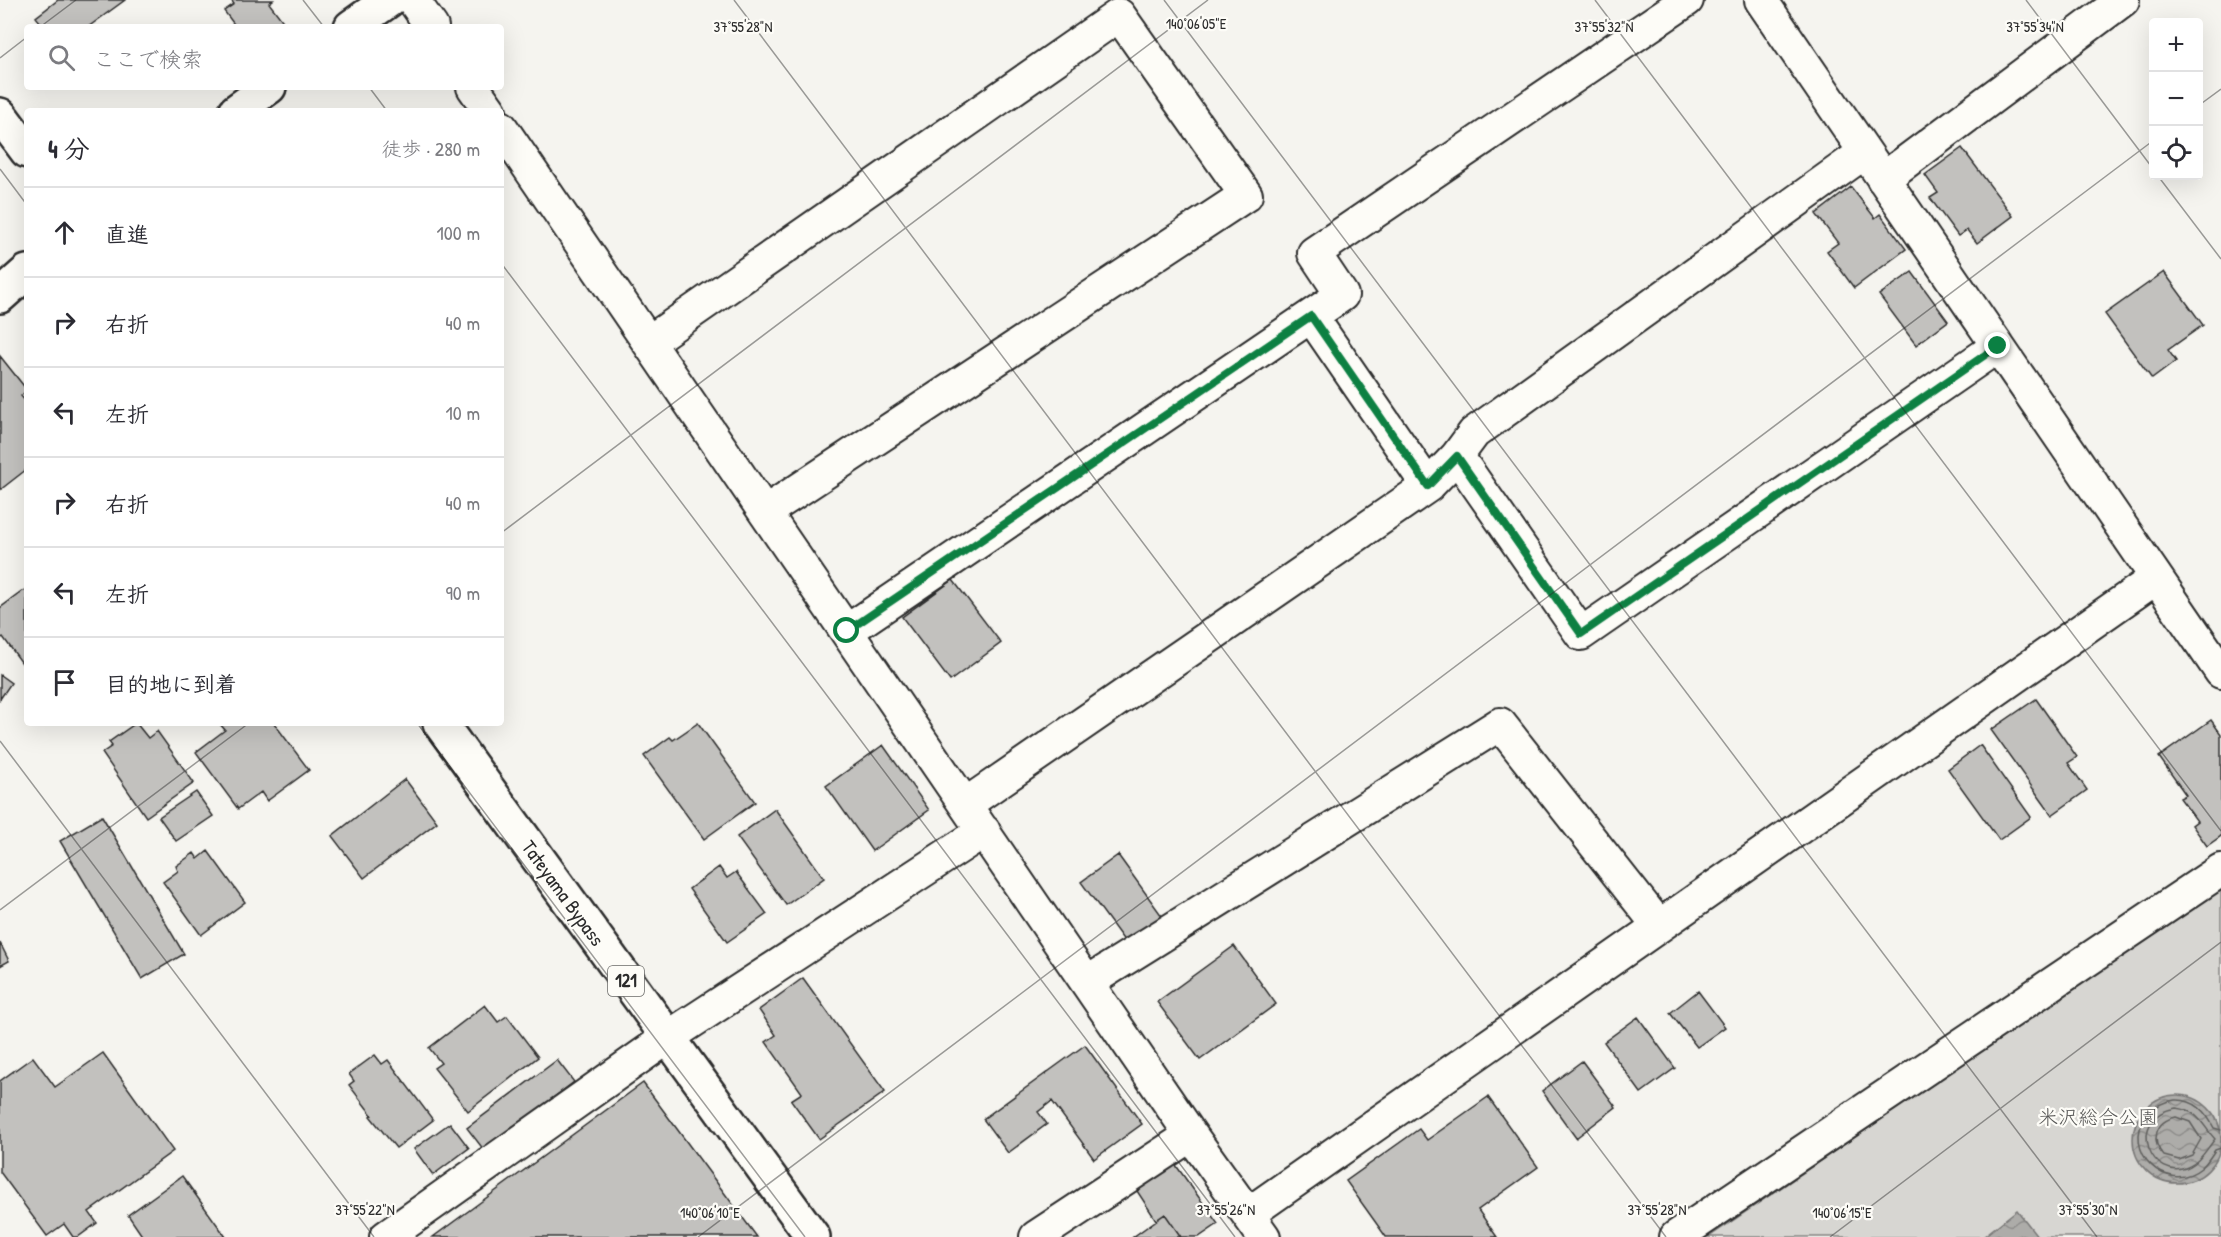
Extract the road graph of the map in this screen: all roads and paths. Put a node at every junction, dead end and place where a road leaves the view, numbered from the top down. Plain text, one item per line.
1 (389, 0) edge
2 (413, 0) edge
3 (1687, 0) edge
4 (1761, 0) edge
5 (2123, 0) edge
6 (355, 24) edge
7 (430, 24) edge
8 (265, 90) edge
9 (475, 90) edge
10 (240, 108) edge
11 (488, 108) edge
12 (0, 115) edge
13 (504, 132) edge
14 (24, 147) edge
15 (1865, 153) junction
16 (1883, 179) junction
17 (24, 275) edge
18 (0, 296) edge
19 (1311, 316) junction
20 (649, 342) junction
21 (1998, 346) junction
22 (1457, 456) junction
23 (1428, 486) junction
24 (765, 512) junction
25 (2156, 578) junction
26 (847, 631) junction
27 (2221, 670) edge
28 (442, 726) edge
29 (966, 804) junction
30 (984, 831) junction
31 (2221, 870) edge
32 (1659, 926) junction
33 (1088, 982) junction
34 (667, 1038) junction
35 (1191, 1135) junction
36 (1256, 1226) edge
37 (386, 1237) edge
38 (813, 1237) edge
39 (1036, 1237) edge
40 (1676, 1237) edge

1 - 6 main road
2 - 7 street
3 - 19 street
4 - 15 street
5 - 16 street
8 - 10 main road
9 - 11 street
12 - 14 main road
13 - 20 street
15 - 16 street
15 - 22 street
16 - 21 street
17 - 18 main road
19 - 23 street
19 - 26 street
20 - 24 street
20 - 24 street
21 - 22 street
21 - 25 street
22 - 23 street
23 - 29 street
24 - 26 street
25 - 27 street
25 - 32 street
26 - 29 street
28 - 34 main road, Tateyama Bypass / 121
29 - 30 street
30 - 33 street
30 - 34 street
31 - 40 street
32 - 33 street
32 - 36 street
33 - 35 street
34 - 37 street
34 - 38 main road, Tateyama Bypass / 121
35 - 36 street
35 - 39 street

